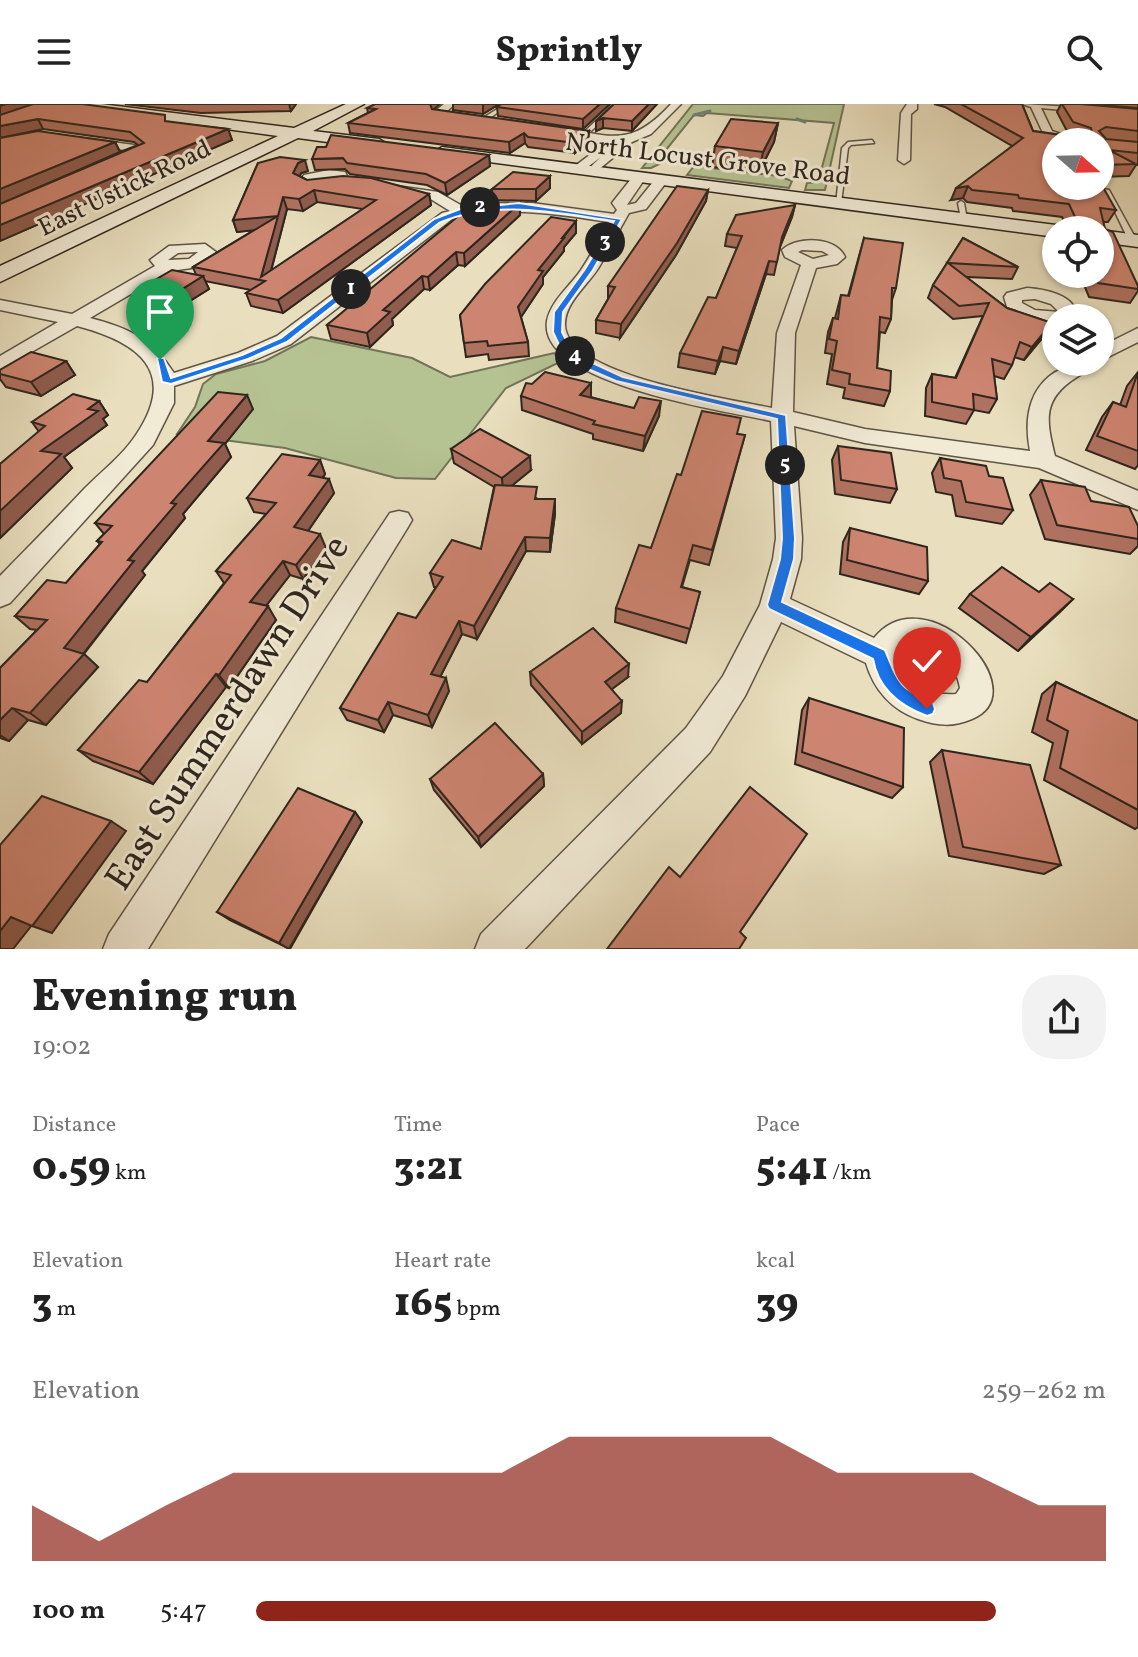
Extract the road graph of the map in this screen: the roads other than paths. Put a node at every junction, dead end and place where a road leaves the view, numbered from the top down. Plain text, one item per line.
1 (357, 104) edge
2 (450, 104) edge
3 (508, 104) edge
4 (617, 104) edge
5 (676, 104) edge
6 (912, 104) edge
7 (1027, 104) edge
8 (1034, 104) edge
9 (80, 105) edge
10 (1138, 114) edge
11 (482, 121) junction
12 (497, 123) edge
13 (541, 128) edge
14 (1045, 128) edge
15 (295, 133) junction
16 (586, 133) junction
17 (74, 140) edge
18 (627, 142) junction
19 (872, 142) dead end
20 (397, 146) edge
21 (426, 150) edge
22 (904, 160) dead end
23 (119, 163) edge
24 (584, 170) junction
25 (640, 177) junction
26 (343, 180) edge
27 (662, 180) junction
28 (1112, 200) edge
29 (838, 203) junction
30 (460, 211) junction
31 (621, 215) junction
32 (1042, 228) edge
33 (1114, 239) edge
34 (1136, 244) edge
35 (810, 263) dead end
36 (166, 266) dead end
37 (0, 275) edge
38 (0, 305) edge
39 (73, 322) junction
40 (1133, 343) edge
41 (1114, 350) edge
42 (0, 364) edge
43 (1064, 376) edge
44 (167, 382) junction
45 (782, 417) junction
46 (1044, 461) junction
47 (1138, 501) edge
48 (399, 520) dead end
49 (0, 595) edge
50 (774, 605) junction
51 (880, 655) dead end
52 (124, 949) edge
53 (496, 949) edge

1 - 15 main road, East Ustick Road
2 - 11 street
3 - 11 lane
4 - 16 lane
5 - 18 street
6 - 22 street
7 - 8 street
8 - 10 street
8 - 14 street
9 - 15 main road
11 - 12 street
13 - 16 street
15 - 20 main road
15 - 37 main road, East Ustick Road
16 - 18 street
17 - 23 street
18 - 24 street
19 - 29 lane
21 - 24 main road, North Locust Grove Road
24 - 25 main road, North Locust Grove Road
25 - 27 main road, North Locust Grove Road
25 - 31 street
26 - 30 street
27 - 29 main road, North Locust Grove Road
27 - 31 street
28 - 34 lane
29 - 32 main road, North Locust Grove Road
30 - 31 street
30 - 44 street
31 - 45 street
33 - 34 main road
35 - 45 street
36 - 39 street
38 - 39 street
39 - 42 street
39 - 44 street
40 - 41 street
43 - 46 street
44 - 49 street
45 - 46 street
45 - 50 street
46 - 47 street
48 - 52 street, East Summerdawn Drive
50 - 51 street
50 - 53 street

